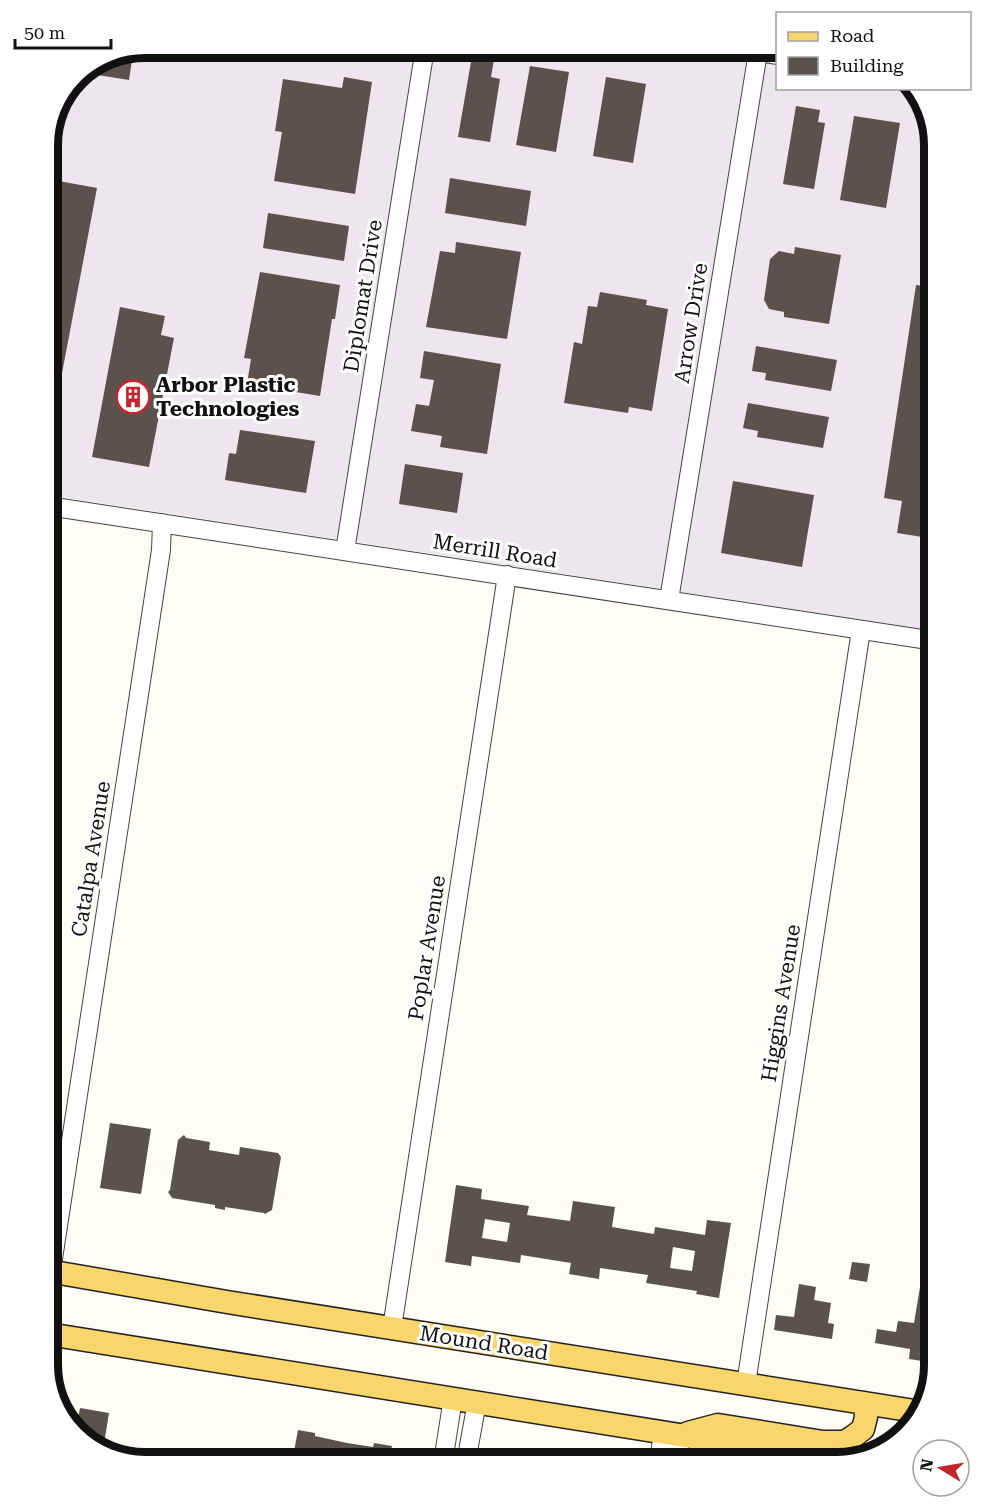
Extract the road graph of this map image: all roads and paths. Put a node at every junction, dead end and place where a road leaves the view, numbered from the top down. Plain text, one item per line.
1 (424, 59) edge
2 (757, 59) edge
3 (59, 508) edge
4 (162, 524) junction
5 (345, 551) junction
6 (507, 575) junction
7 (669, 600) junction
8 (861, 630) junction
9 (924, 639) edge
10 (59, 1212) edge
11 (59, 1279) edge
12 (392, 1328) junction
13 (59, 1336) edge
14 (746, 1384) junction
15 (453, 1398) junction
16 (477, 1402) junction
17 (865, 1403) junction
18 (911, 1410) edge
19 (672, 1433) junction
20 (445, 1451) edge
21 (468, 1451) edge
22 (664, 1452) edge
23 (675, 1452) edge
24 (787, 1452) edge

1 - 5 street, Diplomat Drive
2 - 7 street, Arrow Drive
3 - 4 street, Merrill Road
4 - 5 street, Merrill Road
4 - 10 street, Catalpa Avenue
5 - 6 street, Merrill Road
6 - 7 street, Merrill Road
6 - 12 street, Poplar Avenue
7 - 8 street, Merrill Road
8 - 9 street, Merrill Road
8 - 14 street, Higgins Avenue
11 - 12 main road, Mound Road
12 - 14 main road, Mound Road
13 - 15 main road
14 - 17 main road, Mound Road
15 - 16 main road
15 - 20 street
16 - 19 main road
16 - 21 street
17 - 18 main road, Mound Road
17 - 19 main road
19 - 22 street
19 - 23 street
19 - 24 main road

